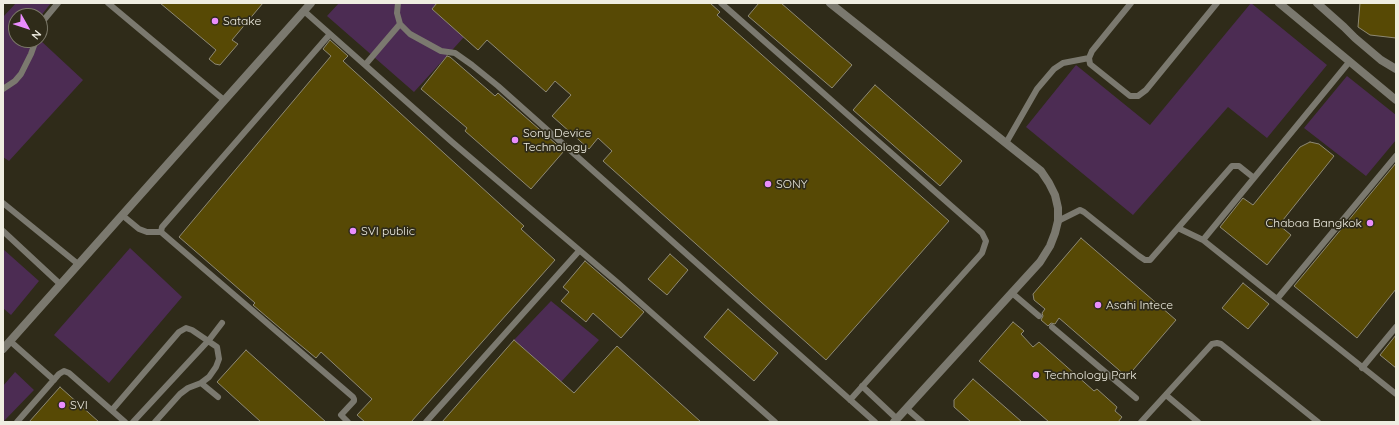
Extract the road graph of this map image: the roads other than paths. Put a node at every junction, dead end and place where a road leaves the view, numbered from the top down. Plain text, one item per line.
1 (58, 3) edge
2 (108, 3) edge
3 (311, 3) edge
4 (398, 3) edge
5 (721, 3) edge
6 (830, 3) edge
7 (1131, 3) edge
8 (1217, 3) edge
9 (1279, 3) edge
10 (1317, 3) edge
11 (304, 10) junction
12 (48, 15) edge
13 (400, 24) junction
14 (330, 34) junction
15 (33, 48) edge
16 (1089, 58) junction
17 (1350, 61) junction
18 (365, 65) junction
19 (1396, 69) edge
20 (3, 89) edge
21 (224, 100) junction
22 (1396, 100) edge
23 (1006, 143) junction
24 (1396, 156) edge
25 (1254, 178) junction
26 (3, 203) edge
27 (124, 217) junction
28 (1058, 221) junction
29 (1178, 228) junction
30 (3, 231) edge
31 (162, 232) junction
32 (1203, 240) junction
33 (579, 251) junction
34 (78, 264) junction
35 (60, 284) junction
36 (1012, 293) junction
37 (1277, 299) junction
38 (1039, 316) dead end
39 (222, 323) dead end
40 (1052, 327) dead end
41 (1396, 327) edge
42 (209, 340) junction
43 (11, 342) junction
44 (3, 349) edge
45 (1362, 368) junction
46 (54, 380) junction
47 (201, 383) junction
48 (862, 386) junction
49 (1396, 394) edge
50 (1166, 395) junction
51 (218, 397) dead end
52 (1136, 398) dead end
53 (850, 400) junction
54 (906, 408) junction
55 (112, 410) junction
56 (896, 420) edge
57 (17, 422) edge
58 (125, 422) edge
59 (133, 422) edge
60 (155, 422) edge
61 (348, 422) edge
62 (426, 422) edge
63 (775, 422) edge
64 (875, 422) edge
65 (922, 422) edge
66 (1141, 422) edge
67 (1198, 422) edge
68 (1318, 422) edge

1 - 12 lane
2 - 21 lane
3 - 11 street
4 - 13 lane
5 - 48 lane
6 - 23 street
7 - 16 lane
8 - 16 lane
9 - 17 street
10 - 19 street
11 - 14 lane
11 - 21 street
13 - 18 lane
13 - 53 lane
14 - 18 lane
14 - 31 lane
15 - 20 lane
16 - 23 lane
17 - 22 street
17 - 25 lane
18 - 33 lane
21 - 27 street
23 - 28 street
24 - 37 lane
25 - 29 lane
25 - 32 lane
26 - 34 lane
27 - 31 lane
27 - 34 street
28 - 29 lane
28 - 36 street
29 - 32 lane
30 - 35 lane
31 - 61 lane
32 - 37 lane
33 - 62 lane
33 - 63 lane
34 - 35 street
35 - 43 street
36 - 38 lane
36 - 54 street
37 - 45 lane
39 - 42 lane
40 - 52 lane
41 - 45 lane
42 - 47 lane
42 - 55 lane
42 - 59 lane
43 - 44 street
43 - 46 lane
45 - 49 lane
46 - 55 lane
46 - 57 lane
47 - 51 lane
47 - 60 lane
48 - 53 lane
48 - 56 lane
50 - 66 lane
50 - 67 lane
50 - 68 lane
53 - 64 lane
54 - 56 street
54 - 65 lane
55 - 58 lane

